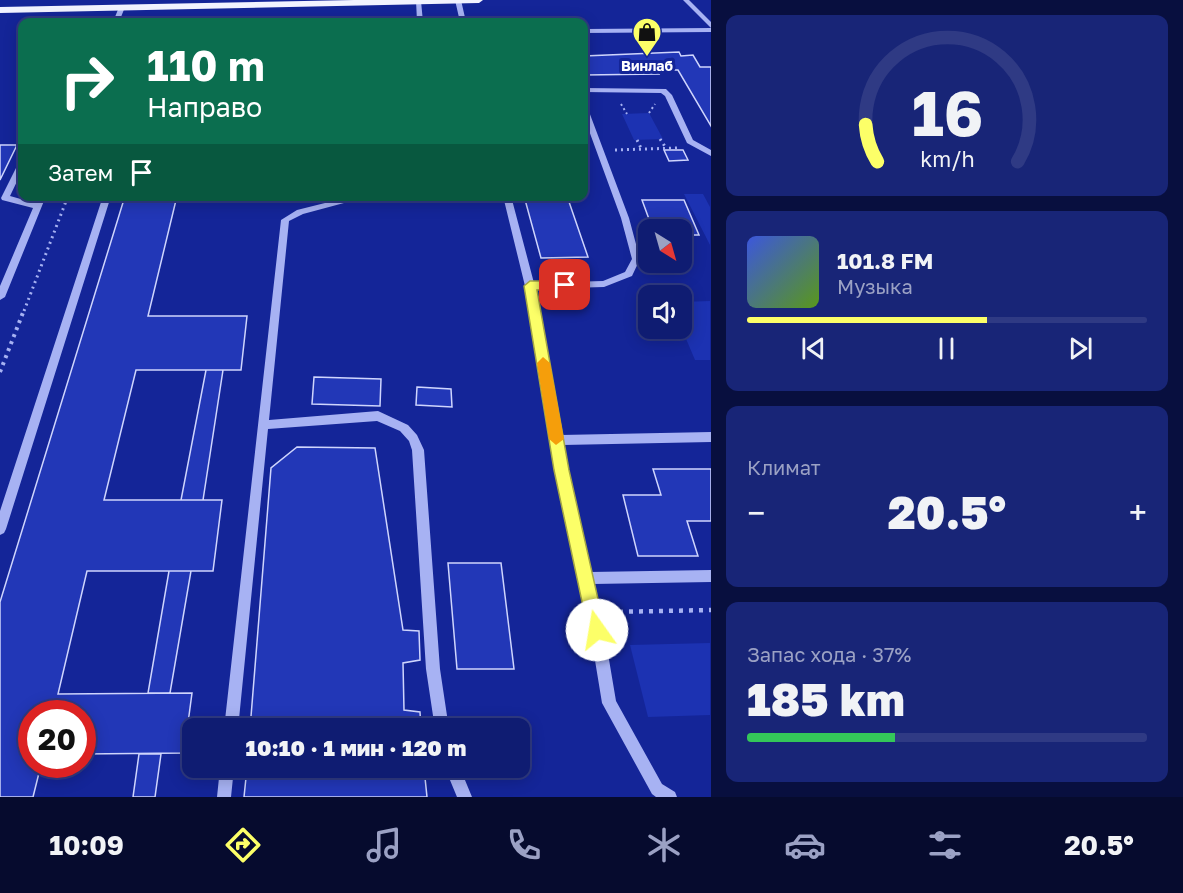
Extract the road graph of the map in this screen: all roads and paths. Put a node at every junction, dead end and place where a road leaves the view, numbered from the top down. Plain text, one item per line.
1 (458, 0) edge
2 (479, 0) edge
3 (686, 0) edge
4 (418, 1) edge
5 (122, 7) junction
6 (0, 10) edge
7 (118, 18) edge
8 (420, 18) edge
9 (462, 18) edge
10 (711, 28) edge
11 (588, 31) edge
12 (588, 90) edge
13 (588, 120) edge
14 (660, 139) dead end
15 (637, 140) dead end
16 (698, 147) junction
17 (666, 149) junction
18 (599, 150) junction
19 (642, 150) junction
20 (711, 154) edge
21 (18, 172) edge
22 (40, 201) edge
23 (66, 201) edge
24 (105, 201) edge
25 (345, 201) edge
26 (508, 201) edge
27 (38, 206) junction
28 (530, 286) junction
29 (0, 296) edge
30 (0, 372) edge
31 (263, 425) junction
32 (711, 437) edge
33 (557, 440) junction
34 (0, 529) edge
35 (711, 576) edge
36 (585, 578) junction
37 (711, 610) edge
38 (593, 612) junction
39 (232, 718) edge
40 (440, 718) edge
41 (226, 778) edge
42 (456, 778) edge
43 (224, 797) edge
44 (465, 797) edge
45 (670, 797) edge

1 - 2 main road
1 - 4 main road
1 - 9 street
3 - 10 street
4 - 5 main road
4 - 8 street
5 - 6 main road
5 - 7 street
10 - 11 street
12 - 16 street
13 - 18 street
14 - 17 path
15 - 19 path
16 - 17 path
16 - 20 street
17 - 19 path
18 - 19 path
18 - 28 street
21 - 27 street
22 - 27 street
23 - 30 path
24 - 34 street
25 - 31 street
26 - 28 street
27 - 29 street
28 - 33 street
31 - 39 street
31 - 40 street
32 - 33 street
33 - 36 street
35 - 36 street
36 - 38 street
37 - 38 path
38 - 45 street
41 - 43 street
42 - 44 street

